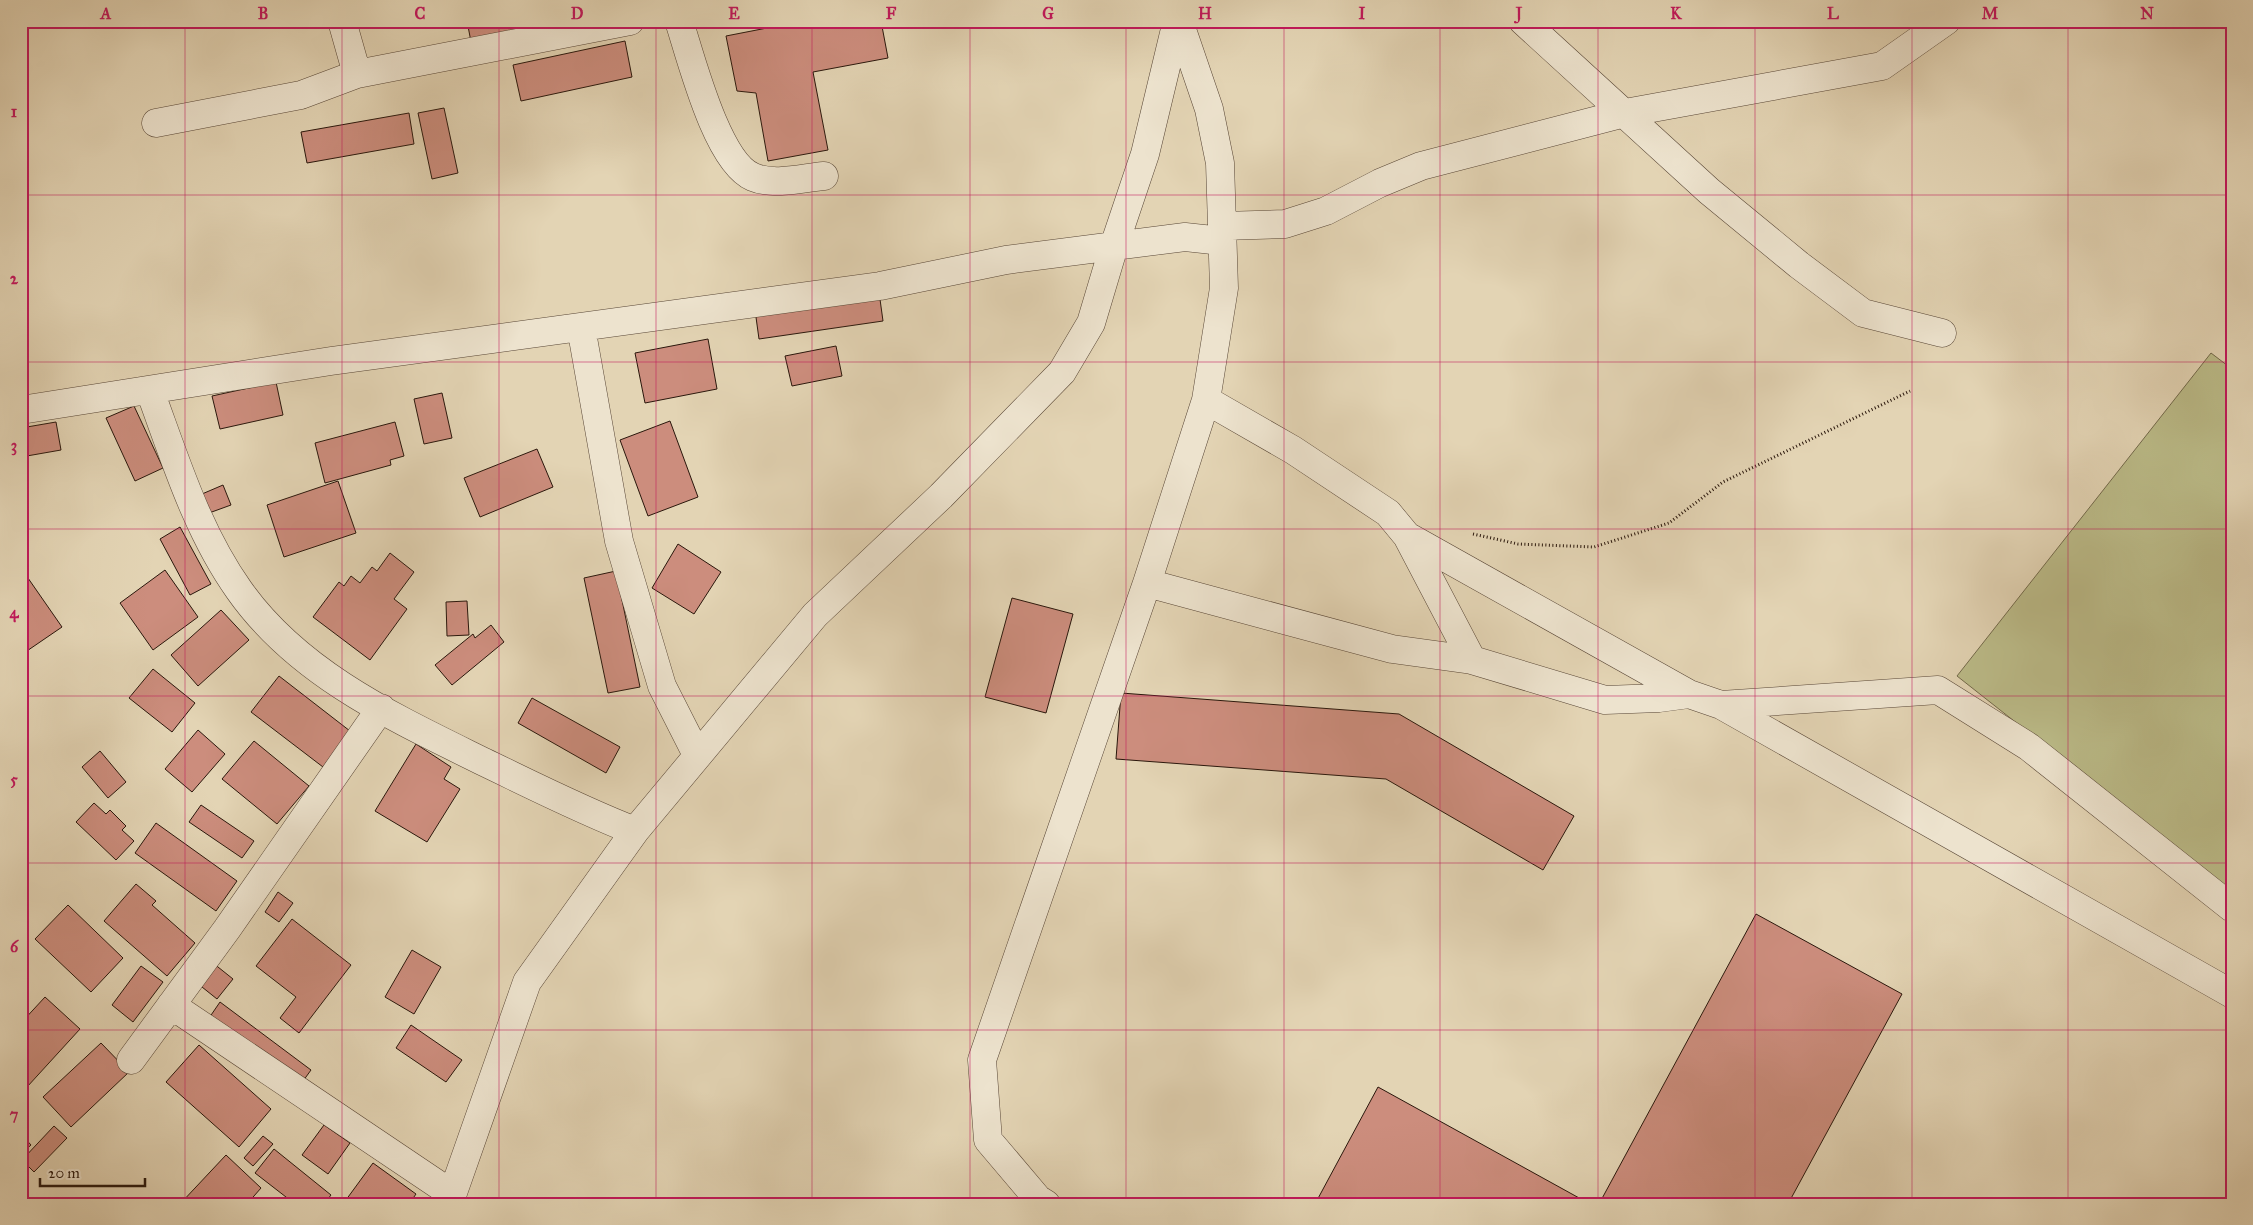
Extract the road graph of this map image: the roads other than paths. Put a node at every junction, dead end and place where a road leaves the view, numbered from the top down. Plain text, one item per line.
1 (342, 21) edge
2 (630, 21) edge
3 (679, 21) edge
4 (1178, 21) edge
5 (1523, 21) edge
6 (1946, 21) edge
7 (357, 74) junction
8 (1625, 113) junction
9 (156, 123) dead end
10 (824, 176) dead end
11 (1223, 234) junction
12 (1114, 246) junction
13 (581, 327) junction
14 (1942, 333) dead end
15 (150, 391) junction
16 (1206, 400) junction
17 (21, 410) edge
18 (1407, 536) junction
19 (1147, 583) junction
20 (1472, 660) junction
21 (1688, 694) junction
22 (1721, 704) junction
23 (381, 708) junction
24 (697, 755) junction
25 (635, 831) junction
26 (2232, 908) edge
27 (2232, 994) edge
28 (171, 1005) junction
29 (132, 1060) dead end
30 (451, 1199) edge
31 (1046, 1204) edge

1 - 7 street
2 - 7 street
3 - 10 street
4 - 11 street
4 - 12 street
5 - 8 street
6 - 8 street
7 - 9 street
8 - 11 street
8 - 14 street
11 - 12 street
11 - 16 street
12 - 13 street
12 - 24 street
13 - 15 street
13 - 24 street
15 - 17 street
15 - 23 street
16 - 18 street
16 - 19 street
18 - 20 street
18 - 21 street
19 - 20 street
19 - 31 street
20 - 21 street
21 - 22 street
22 - 26 street
22 - 27 street
23 - 25 street
23 - 28 street
24 - 25 street
25 - 30 street
28 - 29 street
28 - 30 street

